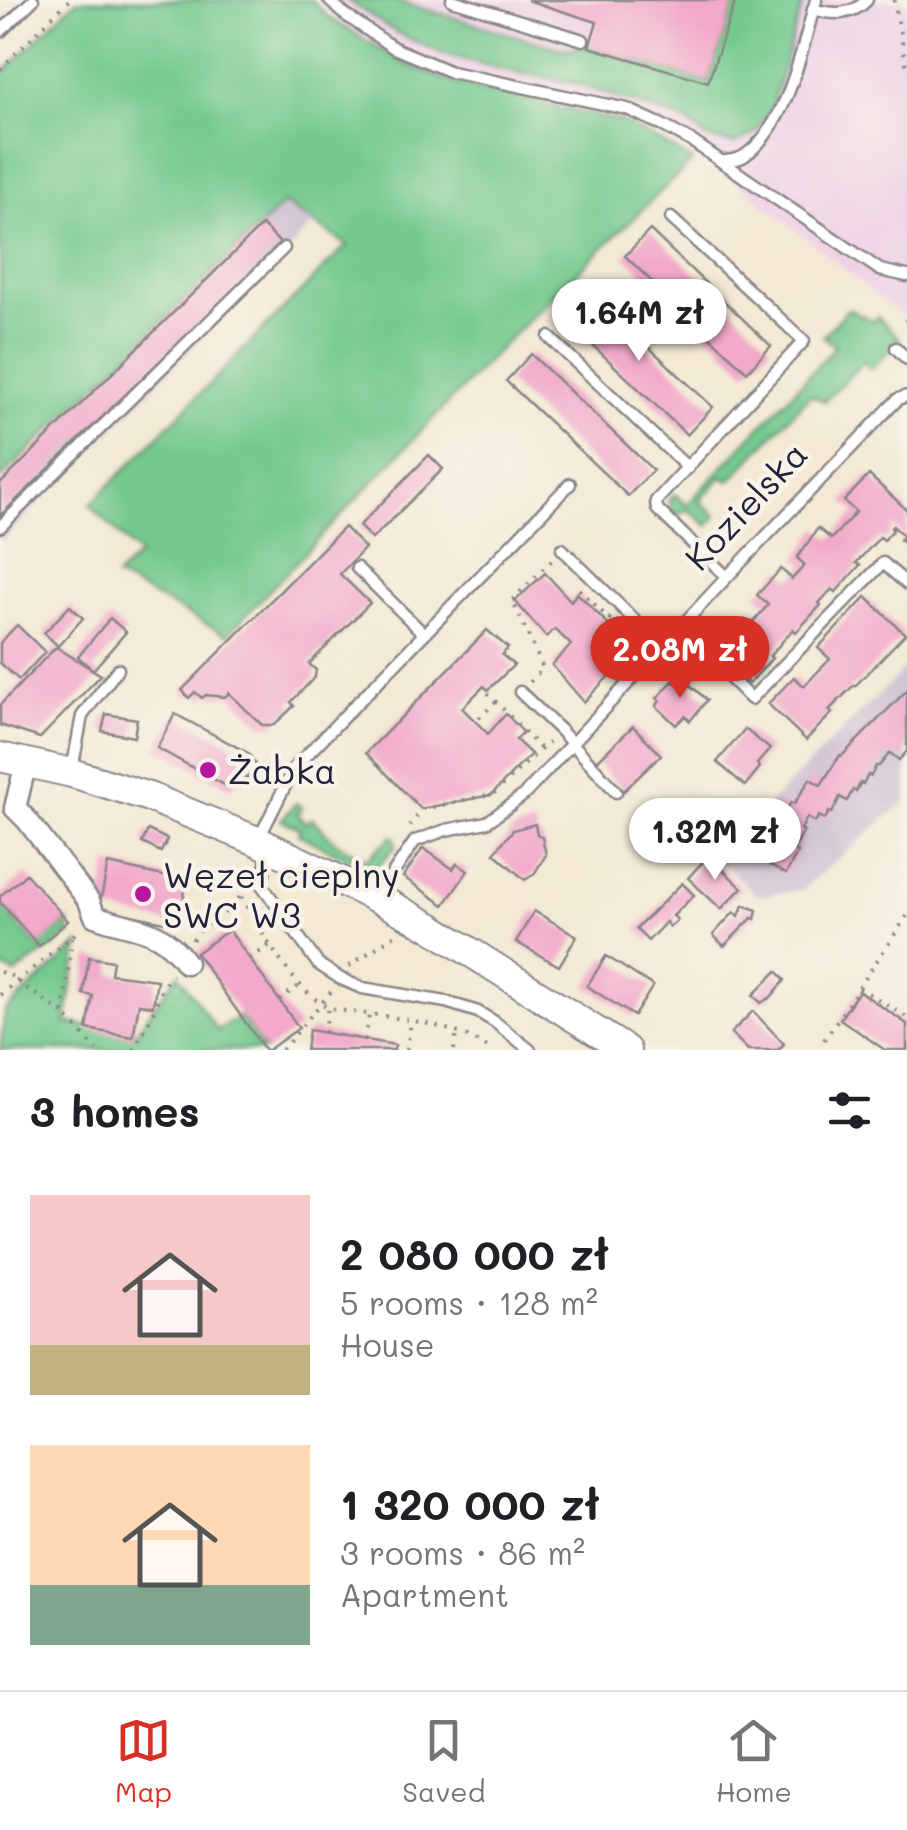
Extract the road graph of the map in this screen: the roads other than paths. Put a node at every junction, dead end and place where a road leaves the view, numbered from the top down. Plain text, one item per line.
1 (33, 0) edge
2 (330, 0) edge
3 (452, 0) edge
4 (867, 0) edge
5 (815, 5) edge
6 (0, 32) edge
7 (583, 40) dead end
8 (722, 162) junction
9 (671, 218) dead end
10 (284, 248) dead end
11 (907, 276) edge
12 (549, 337) dead end
13 (896, 348) dead end
14 (907, 359) edge
15 (907, 396) edge
16 (688, 468) junction
17 (570, 484) dead end
18 (0, 527) edge
19 (562, 549) road end
20 (357, 568) dead end
21 (727, 577) junction
22 (907, 584) edge
23 (680, 628) junction
24 (424, 634) junction
25 (662, 648) junction
26 (118, 669) dead end
27 (520, 692) road end
28 (572, 744) junction
29 (13, 760) edge
30 (72, 773) junction
31 (616, 792) dead end
32 (8, 806) edge
33 (257, 847) junction
34 (377, 898) junction
35 (178, 970) road end
36 (530, 1050) edge
37 (626, 1050) edge

1 - 6 lane
2 - 8 lane
3 - 7 lane
4 - 5 lane
5 - 8 lane
8 - 11 lane
9 - 16 lane
10 - 18 lane
12 - 16 lane
13 - 14 lane
15 - 21 lane, Kozielska
16 - 21 lane
17 - 24 lane
19 - 25 lane
20 - 24 lane
21 - 23 lane, Kozielska
22 - 23 lane
23 - 25 lane, Kozielska
24 - 33 lane
25 - 28 lane, Kozielska
26 - 30 lane
27 - 28 lane
28 - 31 lane
28 - 34 lane, Kozielska
29 - 30 street
29 - 32 street
30 - 33 street
32 - 35 street
33 - 34 street
33 - 36 lane
34 - 37 street

